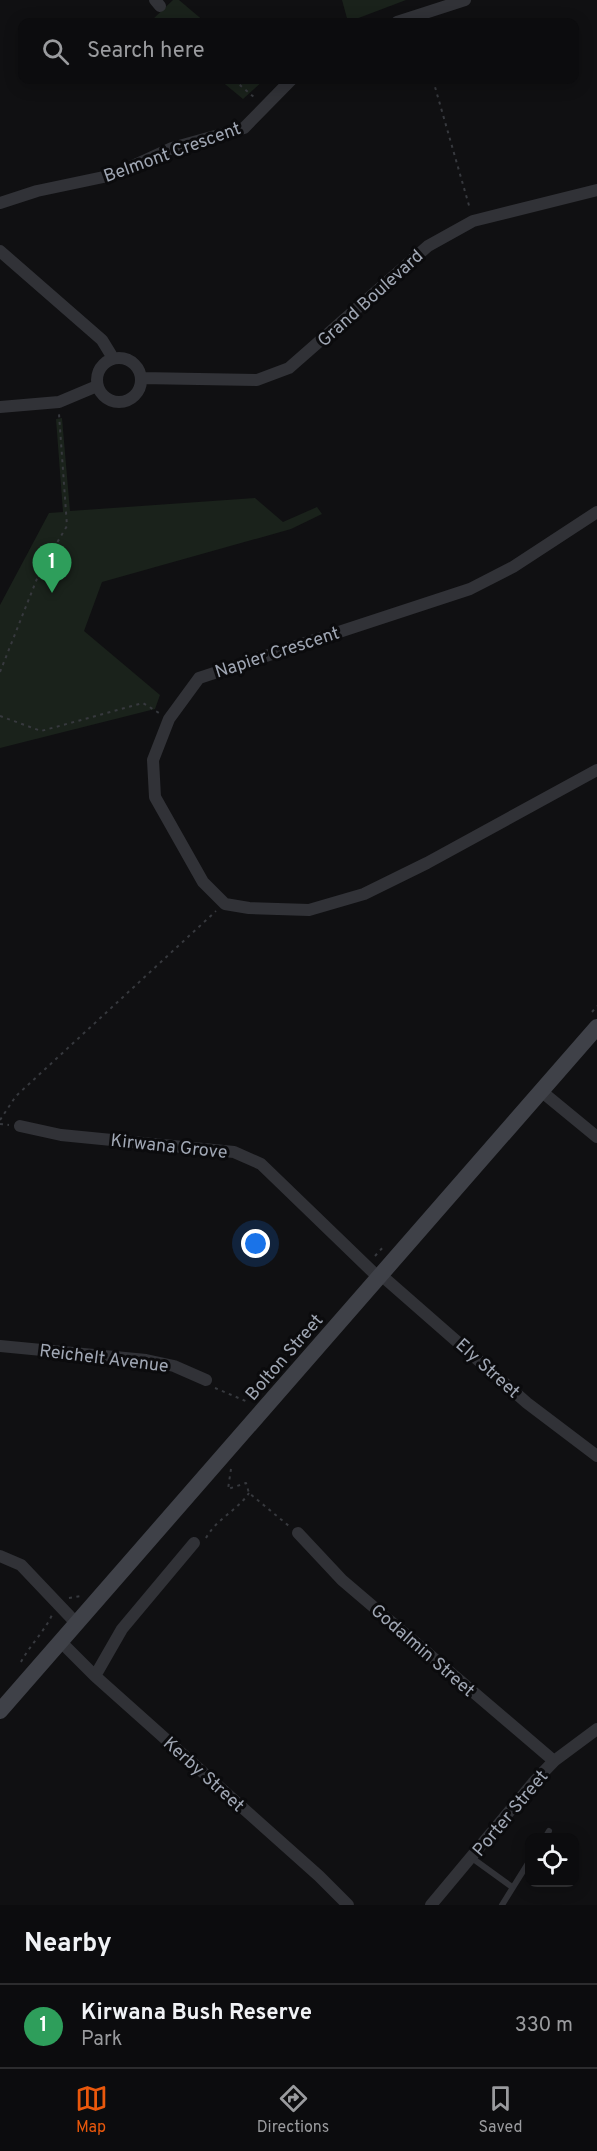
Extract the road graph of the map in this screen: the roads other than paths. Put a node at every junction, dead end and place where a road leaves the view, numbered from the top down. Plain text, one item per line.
1 (465, 0) edge
2 (409, 18) edge
3 (287, 84) edge
4 (597, 190) edge
5 (0, 203) edge
6 (0, 251) edge
7 (113, 358) junction
8 (141, 378) junction
9 (97, 386) junction
10 (0, 407) edge
11 (597, 512) edge
12 (597, 770) edge
13 (597, 1027) edge
14 (541, 1091) junction
15 (20, 1126) dead end
16 (597, 1137) edge
17 (380, 1276) junction
18 (0, 1346) edge
19 (206, 1380) road end
20 (597, 1456) edge
21 (298, 1533) road end
22 (194, 1543) road end
23 (0, 1556) edge
24 (77, 1624) junction
25 (61, 1642) junction
26 (95, 1676) junction
27 (0, 1712) edge
28 (597, 1729) edge
29 (554, 1761) junction
30 (472, 1858) junction
31 (525, 1868) edge
32 (512, 1887) junction
33 (348, 1905) edge
34 (431, 1905) edge
35 (502, 1905) edge

1 - 2 street
3 - 5 street, Belmont Crescent
4 - 8 street, Grand Boulevard
6 - 7 street
7 - 8 street
7 - 9 street
8 - 9 street
9 - 10 street
11 - 12 street, Napier Crescent
13 - 14 main road, Bolton Street
14 - 16 street
14 - 17 main road, Bolton Street
15 - 17 street, Kirwana Grove
17 - 20 street, Ely Street
17 - 24 main road, Bolton Street
18 - 19 street, Reichelt Avenue
21 - 29 street, Godalmin Street
22 - 26 street
23 - 24 street
24 - 25 main road, Bolton Street
25 - 26 street, Kerby Street
25 - 27 main road, Bolton Street
26 - 33 street, Kerby Street
28 - 29 street, Porter Street
29 - 30 street, Porter Street
30 - 32 lane
30 - 34 street, Porter Street
31 - 32 lane
32 - 35 lane

